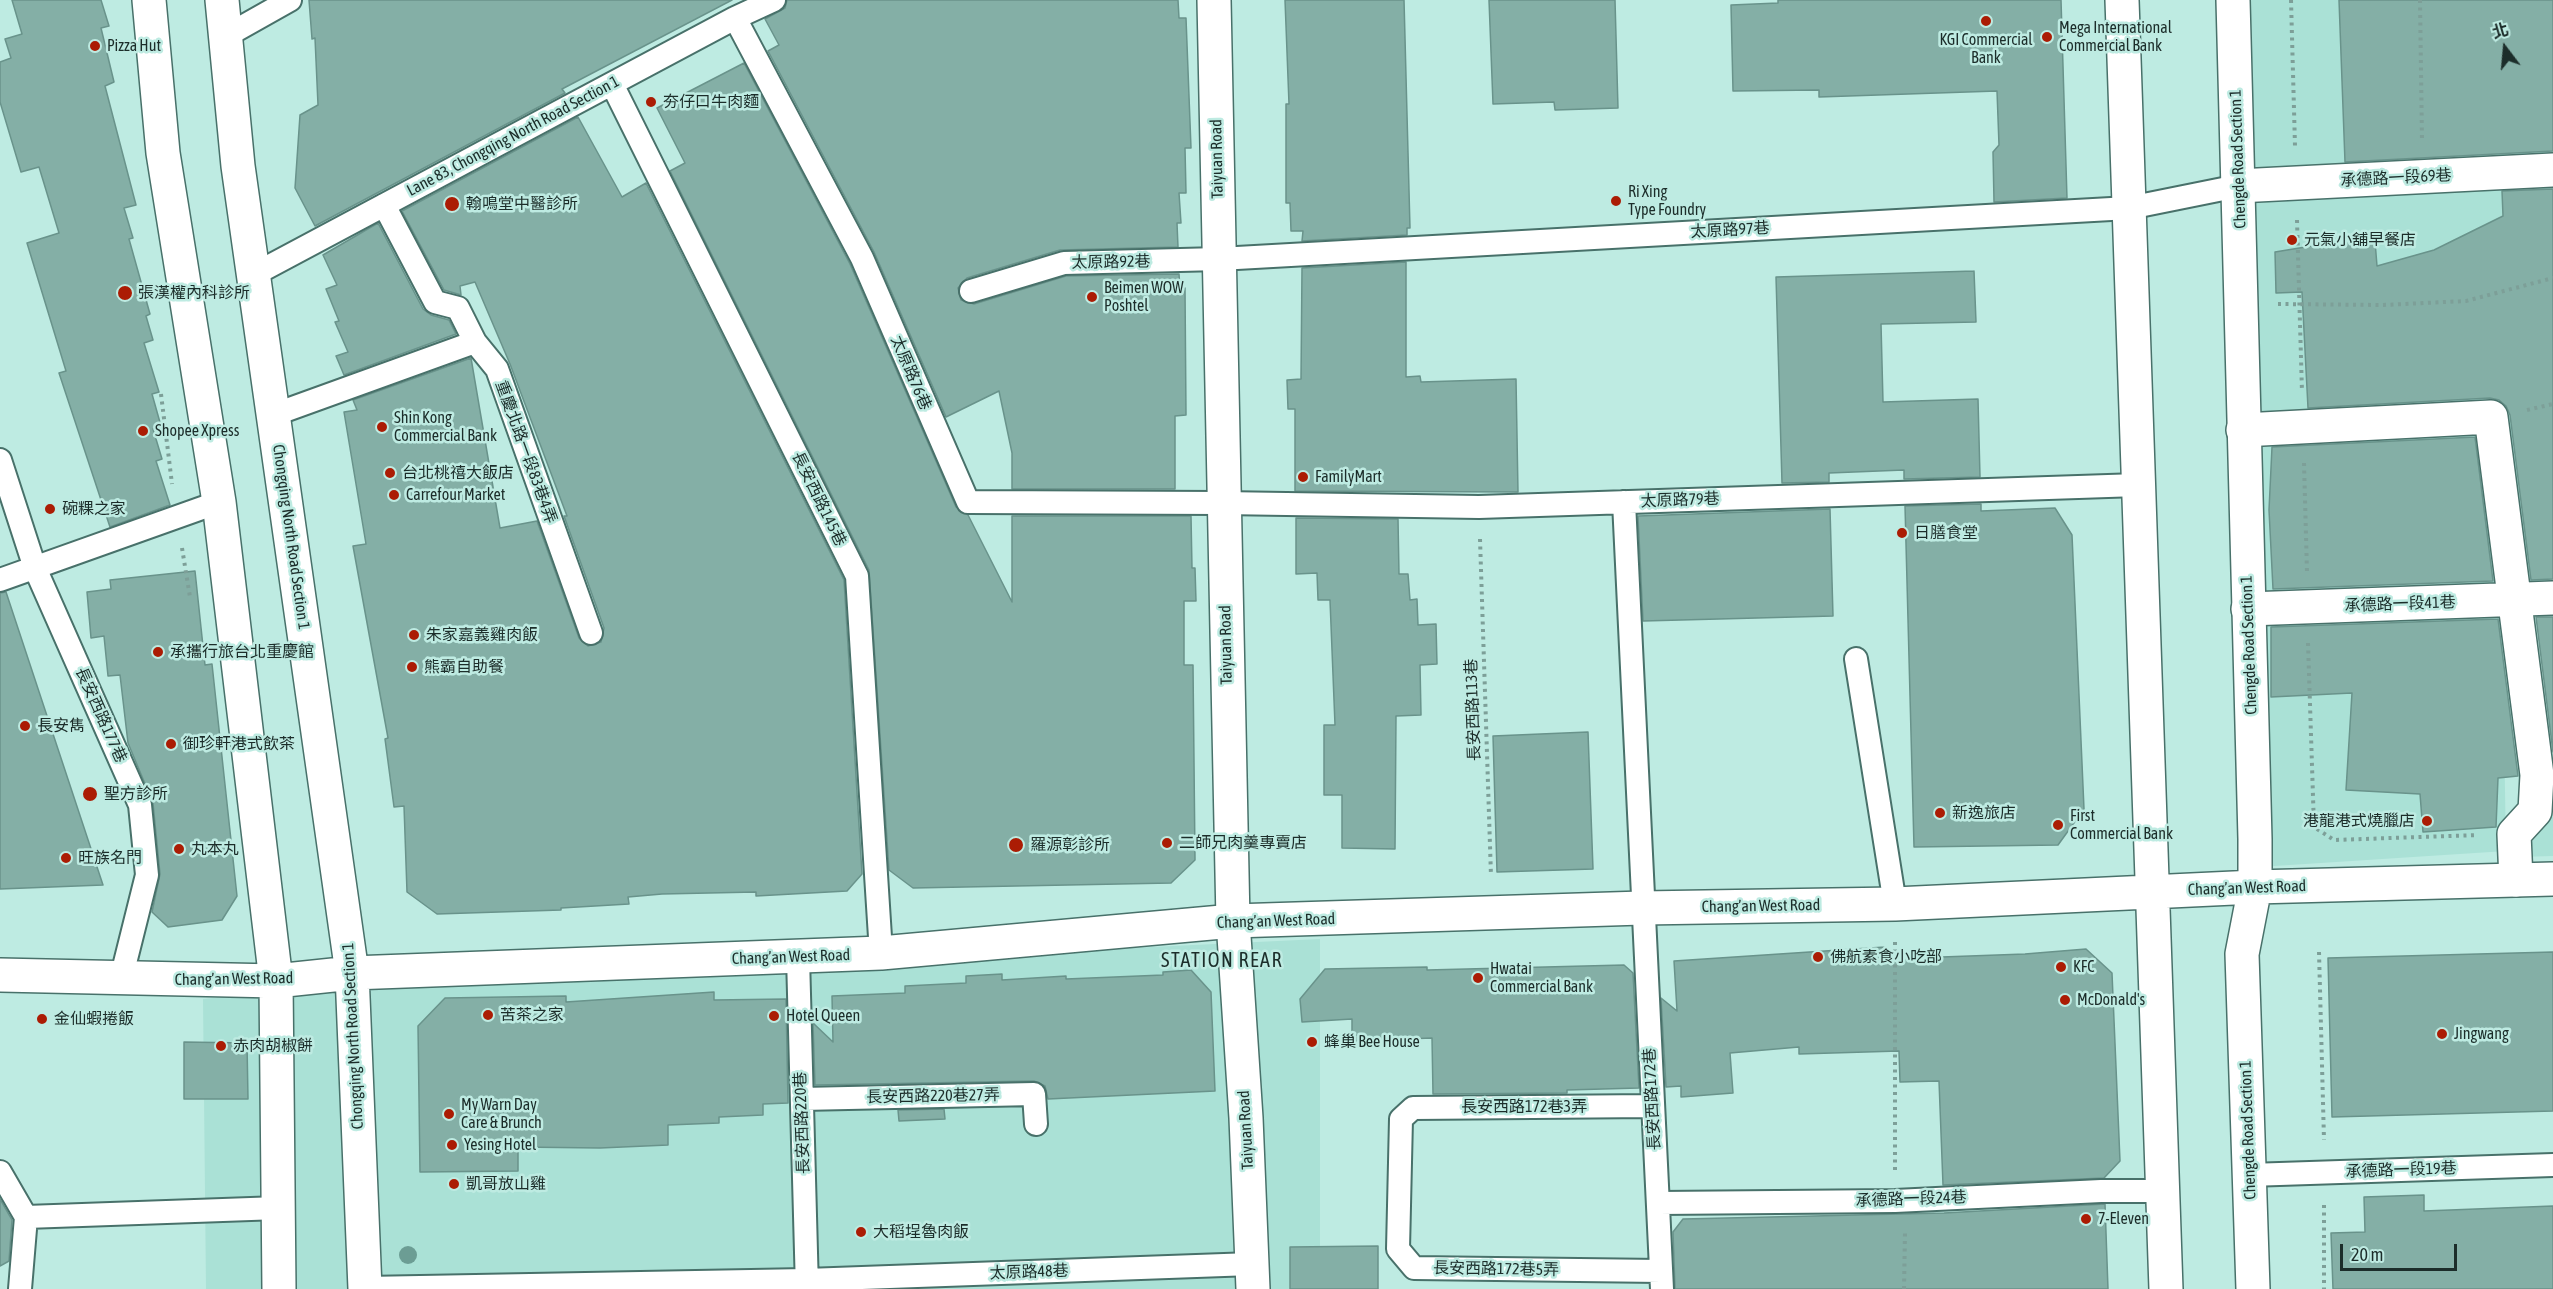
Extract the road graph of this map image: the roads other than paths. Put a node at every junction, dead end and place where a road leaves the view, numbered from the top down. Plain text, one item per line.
1 (149, 0) edge
2 (222, 0) edge
3 (290, 0) edge
4 (774, 0) edge
5 (1214, 0) edge
6 (2122, 0) edge
7 (2233, 0) edge
8 (735, 18) junction
9 (226, 36) junction
10 (612, 84) junction
11 (2553, 170) edge
12 (2238, 186) junction
13 (384, 205) junction
14 (2129, 208) junction
15 (1219, 259) junction
16 (253, 275) junction
17 (971, 291) dead end
18 (475, 342) junction
19 (273, 415) junction
20 (2243, 430) junction
21 (0, 460) edge
22 (2138, 485) junction
23 (219, 502) junction
24 (1222, 502) junction
25 (1624, 502) junction
26 (35, 568) junction
27 (0, 580) edge
28 (2553, 598) edge
29 (2514, 600) junction
30 (2248, 609) junction
31 (591, 633) dead end
32 (1856, 659) dead end
33 (2553, 879) edge
34 (2516, 880) junction
35 (2255, 887) junction
36 (2152, 892) junction
37 (1895, 904) junction
38 (1642, 908) junction
39 (1233, 921) junction
40 (881, 954) junction
41 (798, 957) junction
42 (352, 973) junction
43 (0, 975) edge
44 (122, 979) junction
45 (276, 981) junction
46 (802, 1099) junction
47 (1652, 1106) junction
48 (1401, 1119) joint
49 (1036, 1124) dead end
50 (2553, 1166) edge
51 (0, 1172) edge
52 (2249, 1175) junction
53 (2164, 1191) junction
54 (1659, 1203) junction
55 (279, 1208) junction
56 (26, 1217) junction
57 (1252, 1277) edge
58 (1661, 1280) edge
59 (806, 1284) edge
60 (20, 1289) edge
61 (279, 1289) edge
62 (365, 1289) edge
63 (2166, 1289) edge
64 (2253, 1289) edge

1 - 23 main road
2 - 9 main road, Chongqing North Road Section 1
3 - 9 lane
4 - 8 lane, Lane 83, Chongqing North Road Section 1
5 - 15 main road, Taiyuan Road
6 - 14 main road
7 - 12 main road, Chengde Road Section 1
8 - 10 lane, Lane 83, Chongqing North Road Section 1
8 - 24 lane, 太原路76巷
9 - 16 main road, Chongqing North Road Section 1
10 - 13 lane, Lane 83, Chongqing North Road Section 1
10 - 40 lane, 長安西路145巷
11 - 12 main road, 承德路一段69巷
12 - 14 lane, 太原路97巷
12 - 20 main road, Chengde Road Section 1
13 - 16 lane, Lane 83, Chongqing North Road Section 1
13 - 18 lane, 重慶北路一段83巷4弄
14 - 15 lane, 太原路97巷
14 - 22 main road
15 - 17 lane, 太原路92巷
15 - 24 main road, Taiyuan Road
16 - 19 main road, Chongqing North Road Section 1
18 - 19 lane
18 - 31 lane, 重慶北路一段83巷4弄
19 - 42 main road, Chongqing North Road Section 1
20 - 29 main road
20 - 30 main road, Chengde Road Section 1
21 - 26 lane, 長安西路177巷
22 - 25 lane, 太原路79巷
22 - 36 main road
23 - 26 lane
23 - 45 main road
24 - 25 lane, 太原路79巷
24 - 39 main road, Taiyuan Road
25 - 38 lane, 長安西路172巷
26 - 27 lane
26 - 44 lane, 長安西路177巷
28 - 29 main road, 承德路一段41巷
29 - 30 main road, 承德路一段41巷
29 - 34 main road
30 - 35 main road, Chengde Road Section 1
32 - 37 lane
33 - 34 main road, Chang’an West Road
34 - 35 main road, Chang’an West Road
35 - 36 main road, Chang’an West Road
35 - 52 main road, Chengde Road Section 1
36 - 37 main road, Chang’an West Road
36 - 53 main road
37 - 38 main road, Chang’an West Road
38 - 39 main road, Chang’an West Road
38 - 47 lane, 長安西路172巷
39 - 40 main road, Chang’an West Road
39 - 57 main road, Taiyuan Road
40 - 41 main road, Chang’an West Road
41 - 42 main road, Chang’an West Road
41 - 46 lane, 長安西路220巷
42 - 45 main road, Chang’an West Road
42 - 62 main road, Chongqing North Road Section 1
43 - 44 main road, Chang’an West Road
44 - 45 main road, Chang’an West Road
45 - 55 main road
46 - 49 lane, 長安西路220巷27弄
46 - 59 lane, 長安西路220巷
47 - 48 lane, 長安西路172巷3弄
47 - 54 lane, 長安西路172巷
48 - 58 lane, 長安西路172巷5弄
50 - 52 lane, 承德路一段19巷
51 - 56 lane
52 - 64 main road, Chengde Road Section 1
53 - 54 lane, 承德路一段24巷
53 - 63 main road
54 - 58 lane, 長安西路172巷
55 - 56 lane
55 - 61 main road
56 - 60 lane
57 - 59 lane, 太原路48巷
59 - 62 lane, 太原路48巷

